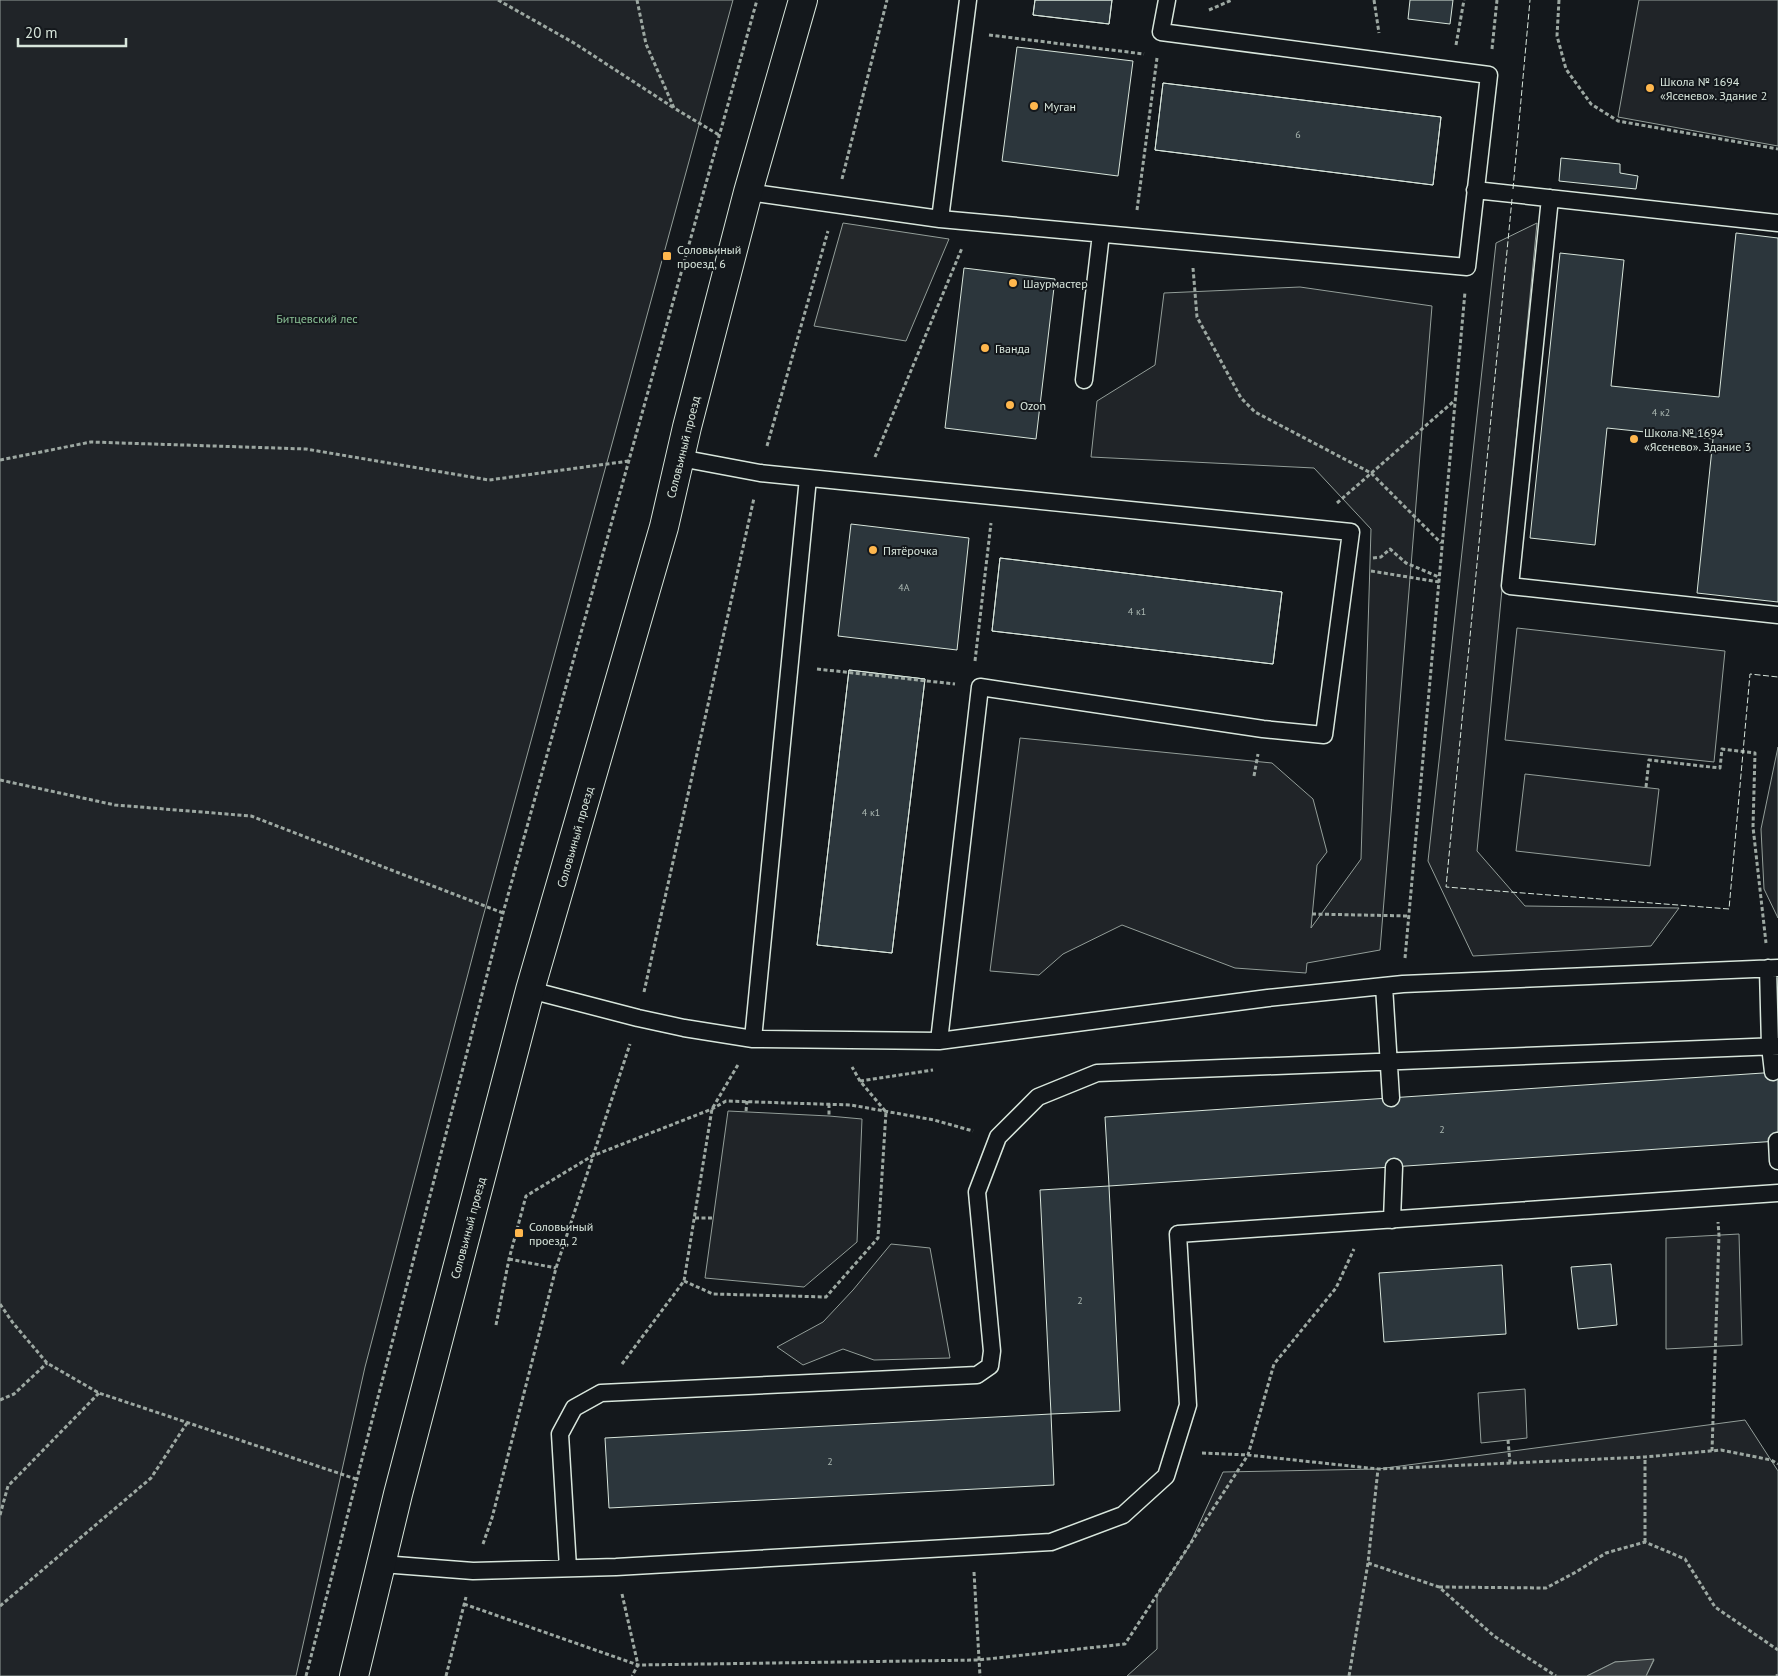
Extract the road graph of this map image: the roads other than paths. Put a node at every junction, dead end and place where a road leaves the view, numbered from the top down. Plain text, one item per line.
1 (803, 0) edge
2 (968, 0) edge
3 (1167, 0) edge
4 (1475, 190) junction
5 (748, 192) junction
6 (1550, 198) junction
7 (940, 219) junction
8 (1778, 223) edge
9 (1101, 234) junction
10 (1084, 380) dead end
11 (680, 458) junction
12 (808, 478) junction
13 (1778, 615) edge
14 (1773, 968) edge
15 (1384, 986) junction
16 (530, 990) junction
17 (754, 1039) junction
18 (939, 1041) junction
19 (1774, 1046) edge
20 (1389, 1063) junction
21 (1773, 1072) dead end
22 (1391, 1098) dead end
23 (1777, 1141) edge
24 (1778, 1161) edge
25 (1394, 1167) dead end
26 (1778, 1193) edge
27 (1392, 1220) junction
28 (382, 1564) junction
29 (568, 1568) junction
30 (354, 1676) edge

1 - 5 street, Соловьиный проезд
2 - 7 lane
3 - 4 lane
4 - 6 lane
4 - 9 lane
5 - 7 lane
5 - 11 street, Соловьиный проезд
6 - 8 lane
6 - 13 lane
7 - 9 lane
9 - 10 lane
11 - 12 lane
11 - 16 street, Соловьиный проезд
12 - 17 lane
12 - 18 lane
14 - 15 lane
14 - 19 lane
15 - 18 lane
15 - 20 lane
16 - 17 lane
16 - 28 street, Соловьиный проезд
17 - 18 lane
19 - 20 lane
19 - 21 lane
20 - 22 lane
20 - 29 lane
23 - 24 lane
25 - 27 lane
26 - 27 lane
27 - 29 lane
28 - 29 lane
28 - 30 street, Соловьиный проезд

